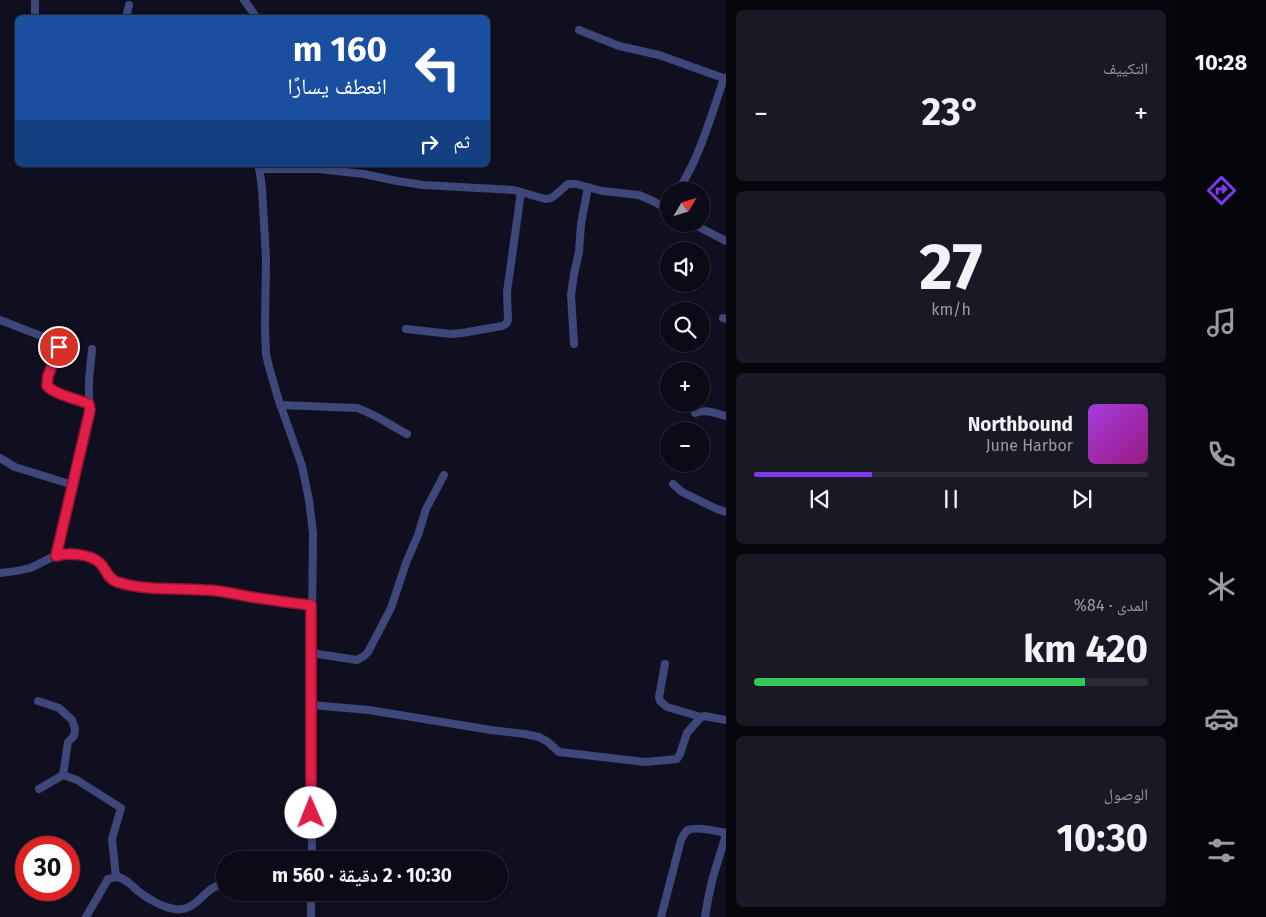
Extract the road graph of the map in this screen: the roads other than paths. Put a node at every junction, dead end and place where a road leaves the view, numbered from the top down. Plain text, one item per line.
1 (35, 0) edge
2 (244, 0) edge
3 (129, 5) dead end
4 (35, 15) edge
5 (127, 15) edge
6 (255, 15) edge
7 (580, 30) dead end
8 (725, 78) edge
9 (259, 167) edge
10 (683, 182) edge
11 (588, 187) junction
12 (521, 192) junction
13 (660, 204) edge
14 (708, 232) edge
15 (726, 241) edge
16 (0, 320) edge
17 (406, 330) dead end
18 (574, 344) dead end
19 (92, 349) dead end
20 (89, 404) junction
21 (280, 405) junction
22 (695, 413) dead end
23 (726, 416) edge
24 (406, 434) dead end
25 (0, 458) edge
26 (444, 474) dead end
27 (673, 484) dead end
28 (73, 485) junction
29 (726, 512) edge
30 (56, 556) junction
31 (0, 573) edge
32 (311, 605) junction
33 (311, 653) junction
34 (665, 664) dead end
35 (38, 701) dead end
36 (310, 705) junction
37 (701, 717) junction
38 (726, 720) edge
39 (63, 775) junction
40 (39, 789) dead end
41 (726, 834) edge
42 (312, 851) edge
43 (116, 877) junction
44 (216, 886) edge
45 (311, 901) edge
46 (86, 917) edge
47 (311, 917) edge
48 (661, 917) edge
49 (706, 917) edge

1 - 4 street
2 - 6 street
3 - 5 street
7 - 8 street
8 - 10 street
9 - 12 street
9 - 21 street
11 - 12 street
11 - 13 street
11 - 18 street
12 - 17 street
14 - 15 street
16 - 20 street
19 - 20 street
20 - 28 street
21 - 24 street
21 - 32 street
22 - 23 street
25 - 28 street
26 - 33 street
27 - 29 street
28 - 30 street
30 - 31 street
30 - 32 street
32 - 33 street
33 - 36 street
34 - 37 street
35 - 39 street
36 - 37 street
36 - 42 street
37 - 38 street
39 - 40 street
39 - 43 street
41 - 48 street
41 - 49 street
43 - 44 street
43 - 46 street
45 - 47 street

